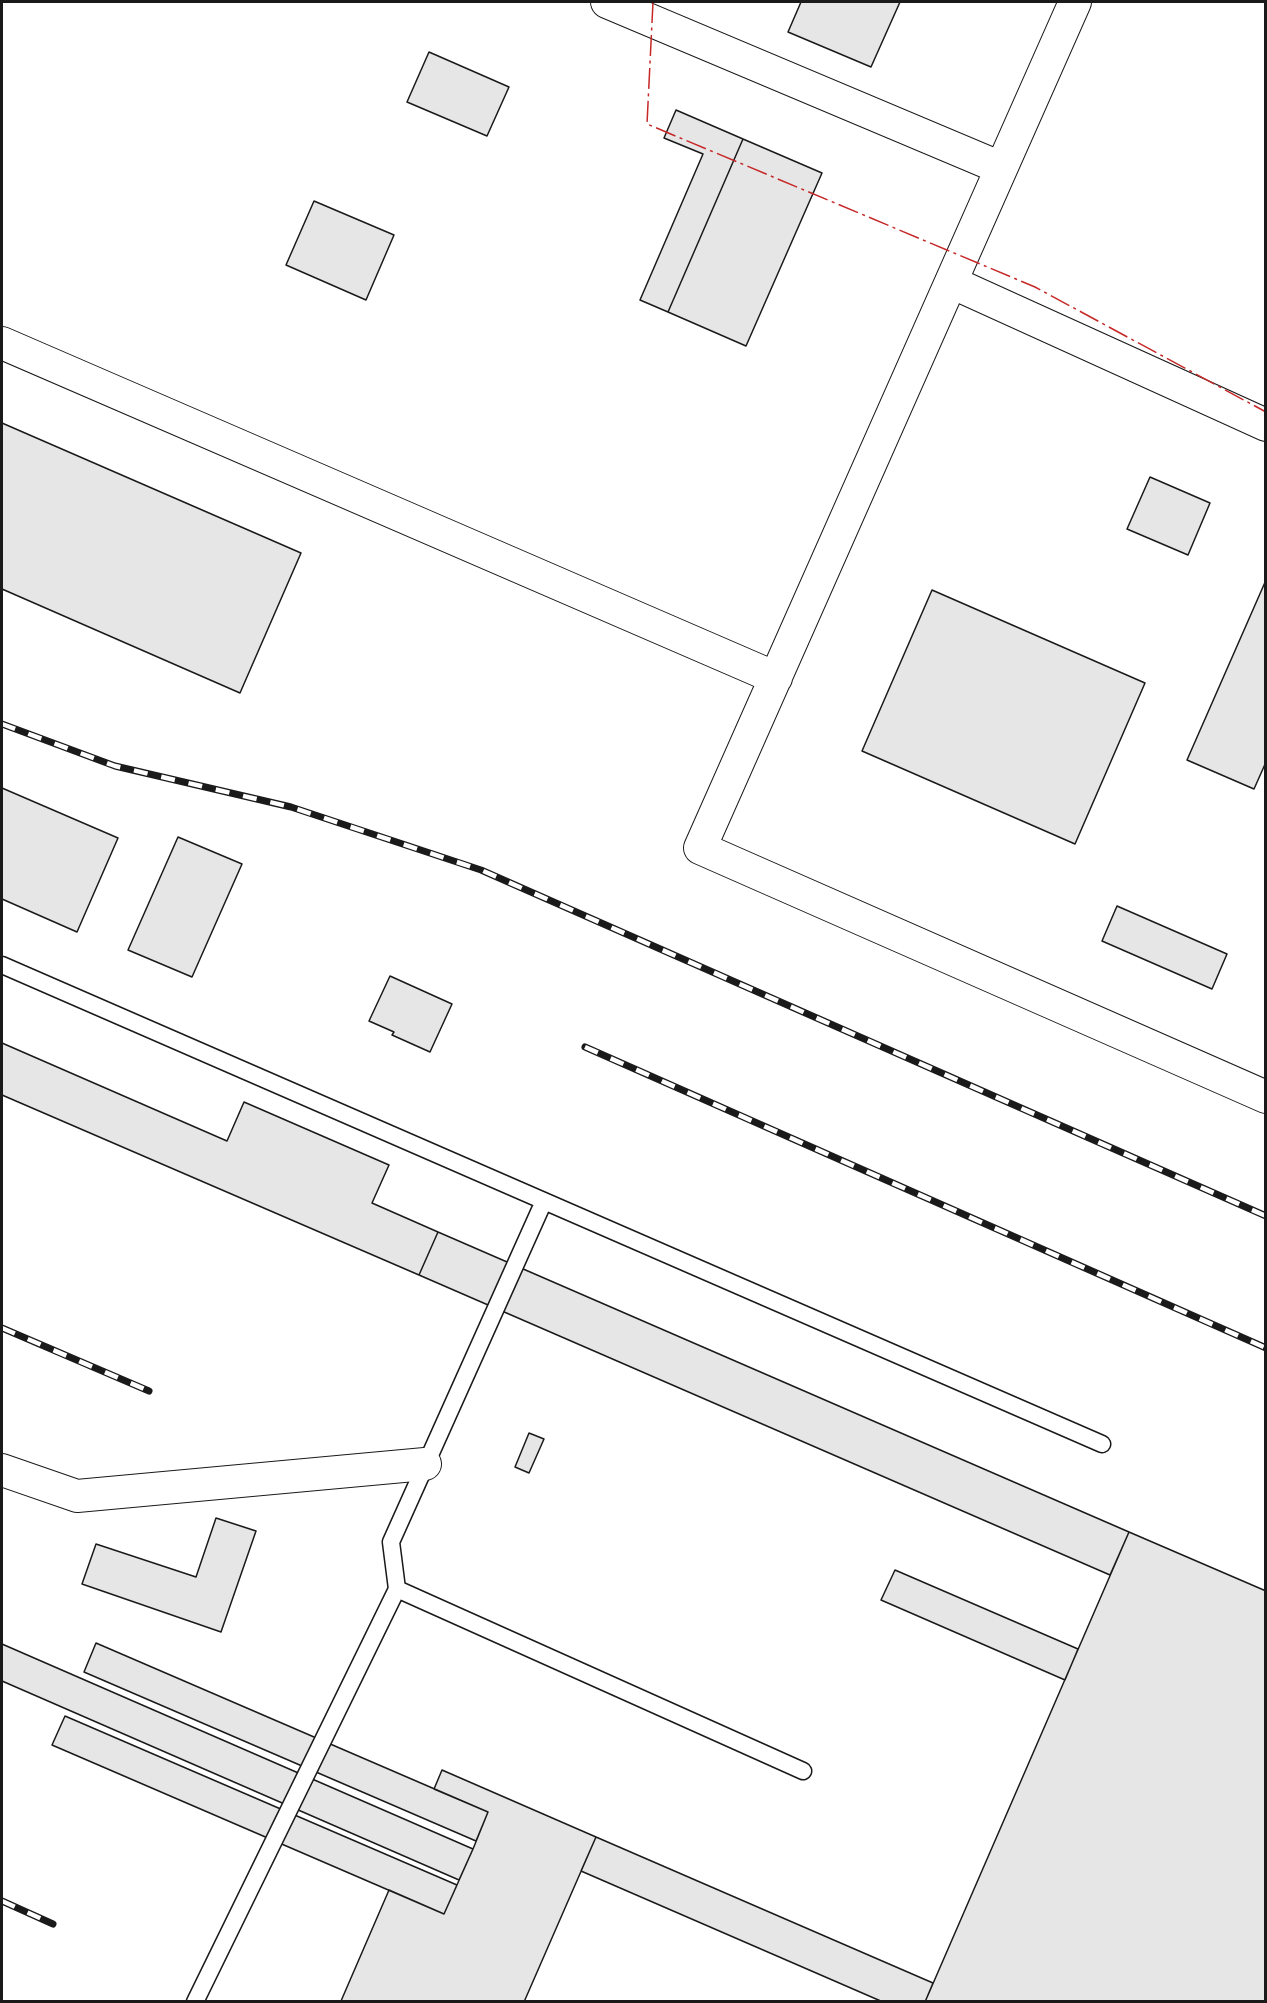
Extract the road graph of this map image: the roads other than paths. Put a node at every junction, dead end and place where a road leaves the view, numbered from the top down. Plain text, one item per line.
1 (607, 2) edge
2 (1075, 2) edge
3 (1001, 168) junction
4 (951, 282) junction
5 (2, 343) edge
6 (1266, 425) edge
7 (776, 678) junction
8 (2, 965) edge
9 (1266, 1097) edge
10 (544, 1201) junction
11 (1102, 1444) dead end
12 (425, 1464) junction
13 (2, 1470) edge
14 (397, 1589) junction
15 (803, 1771) dead end
16 (195, 2001) edge

1 - 3 street
2 - 3 street
3 - 4 street
4 - 6 street
4 - 7 street
5 - 7 street
7 - 9 street
8 - 10 lane
10 - 11 lane
10 - 12 lane
12 - 13 street
12 - 14 lane
14 - 15 lane
14 - 16 lane

